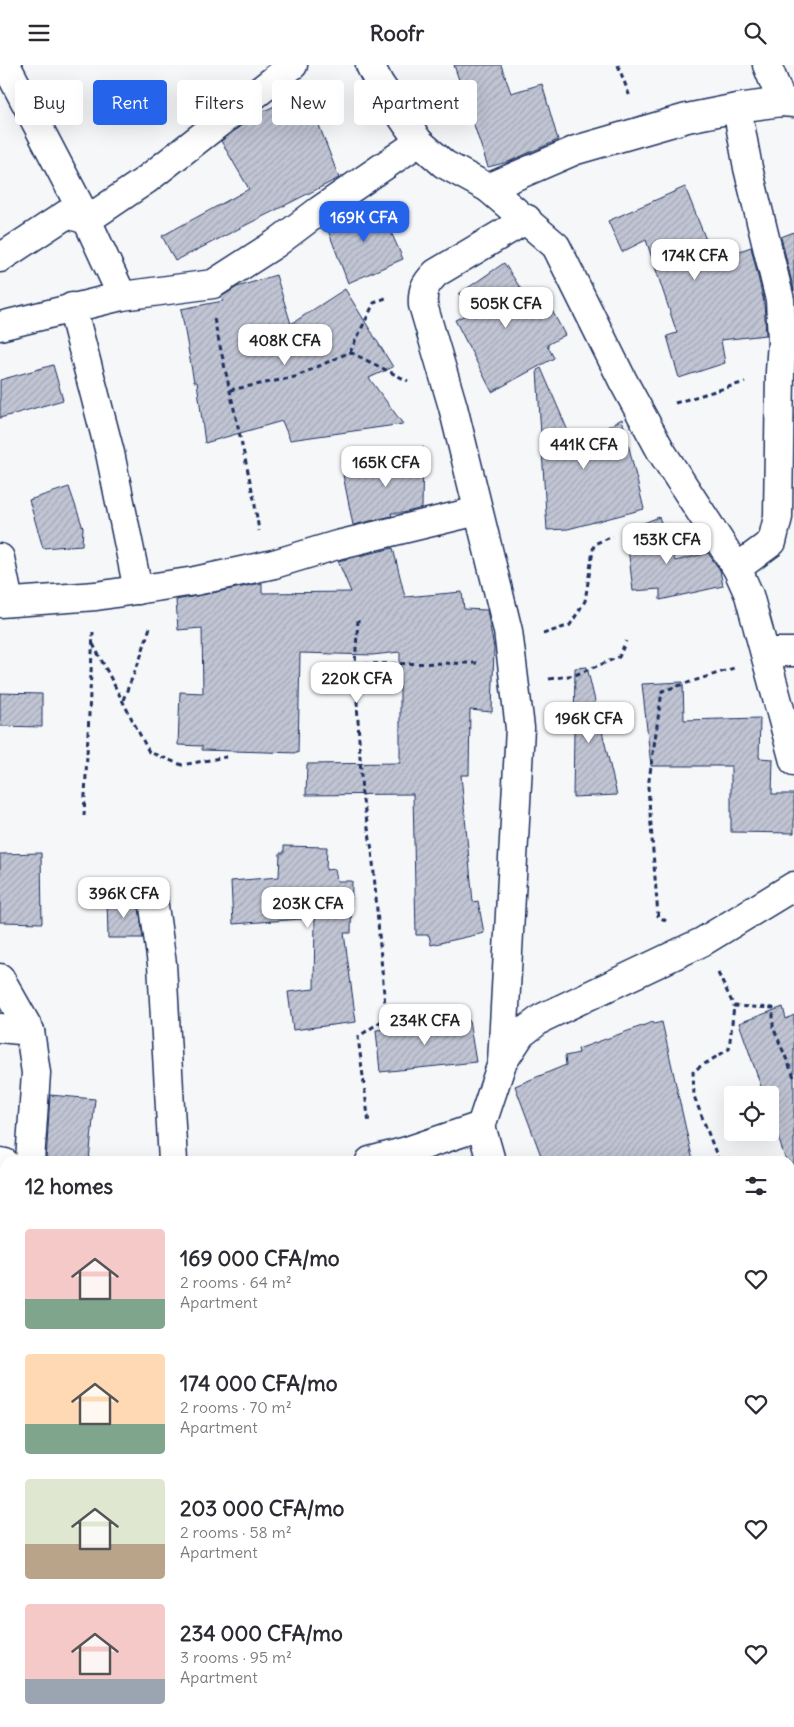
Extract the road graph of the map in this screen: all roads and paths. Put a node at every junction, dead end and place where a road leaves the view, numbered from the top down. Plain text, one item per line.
1 (6, 65) edge
2 (293, 65) edge
3 (370, 65) edge
4 (767, 65) edge
5 (788, 103) edge
6 (737, 108) junction
7 (419, 141) junction
8 (488, 188) junction
9 (527, 219) junction
10 (87, 220) junction
11 (0, 259) edge
12 (427, 283) junction
13 (206, 285) junction
14 (122, 296) junction
15 (787, 300) edge
16 (72, 307) junction
17 (0, 326) edge
18 (350, 352) junction
19 (780, 372) junction
20 (230, 390) junction
21 (453, 407) junction
22 (640, 413) junction
23 (478, 511) junction
24 (613, 536) dead end
25 (0, 558) edge
26 (264, 566) junction
27 (736, 568) junction
28 (138, 590) junction
29 (96, 596) junction
30 (5, 602) edge
31 (358, 620) dead end
32 (151, 623) dead end
33 (626, 641) dead end
34 (93, 643) junction
35 (794, 652) edge
36 (766, 655) junction
37 (356, 664) junction
38 (513, 664) junction
39 (123, 701) junction
40 (231, 756) dead end
41 (794, 761) edge
42 (84, 816) dead end
43 (794, 886) edge
44 (153, 899) dead end
45 (702, 942) junction
46 (0, 979) edge
47 (734, 1006) junction
48 (0, 1028) edge
49 (30, 1031) junction
50 (502, 1063) junction
51 (794, 1077) edge
52 (481, 1126) junction
53 (30, 1156) edge
54 (173, 1156) edge
55 (370, 1156) edge
56 (390, 1156) edge
57 (490, 1156) edge
58 (717, 1156) edge

1 - 10 street
2 - 10 street
3 - 7 street
4 - 5 street
5 - 6 street
6 - 8 street
6 - 15 street
7 - 8 street
7 - 13 street
8 - 9 street
9 - 12 street
9 - 22 street
10 - 11 street
10 - 14 street
12 - 18 path
12 - 21 street
13 - 14 street
13 - 20 path
14 - 16 street
15 - 19 street
16 - 17 street
16 - 28 street
18 - 20 path
18 - 21 path
19 - 22 path
19 - 27 street
20 - 26 path
21 - 23 street
22 - 27 street
23 - 26 street
23 - 38 street
24 - 38 path
25 - 30 street
26 - 28 street
27 - 36 street
28 - 29 street
29 - 30 street
29 - 34 path
31 - 37 path
32 - 39 path
33 - 38 path
34 - 39 path
34 - 42 path
35 - 36 street
36 - 41 street
36 - 45 path
37 - 38 path
37 - 55 path
38 - 50 street
39 - 40 path
43 - 45 street
44 - 54 street
45 - 47 path
45 - 50 street
46 - 49 street
47 - 51 path
47 - 58 path
48 - 49 street
49 - 53 street
50 - 52 street
52 - 56 street
52 - 57 street

